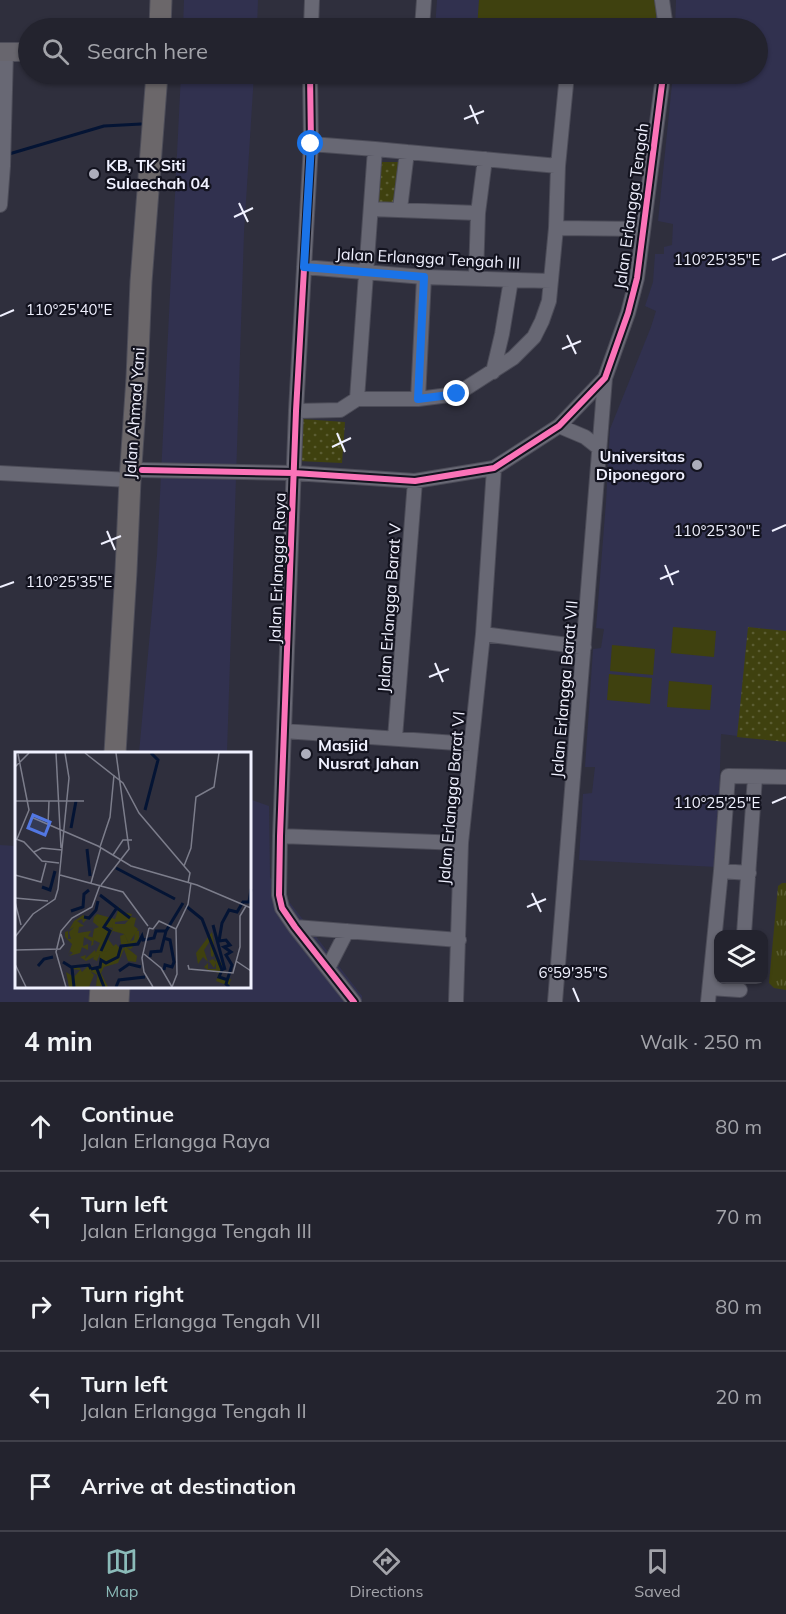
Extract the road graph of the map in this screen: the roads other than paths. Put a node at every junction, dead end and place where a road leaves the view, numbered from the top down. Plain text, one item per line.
1 (161, 0) edge
2 (168, 0) edge
3 (312, 0) edge
4 (424, 0) edge
5 (662, 0) edge
6 (160, 18) edge
7 (167, 18) edge
8 (311, 18) edge
9 (423, 18) edge
10 (665, 18) edge
11 (3, 52) edge
12 (156, 84) edge
13 (163, 84) edge
14 (310, 84) edge
15 (566, 84) edge
16 (662, 84) edge
17 (311, 144) junction
18 (375, 149) junction
19 (407, 152) junction
20 (485, 159) junction
21 (558, 166) junction
22 (2, 168) edge
23 (0, 205) edge
24 (371, 208) junction
25 (400, 209) junction
26 (478, 213) junction
27 (556, 228) junction
28 (643, 229) junction
29 (304, 267) junction
30 (366, 272) junction
31 (424, 277) junction
32 (476, 277) junction
33 (511, 280) junction
34 (551, 281) junction
35 (493, 372) junction
36 (605, 378) junction
37 (357, 399) junction
38 (418, 399) junction
39 (296, 411) junction
40 (559, 426) junction
41 (599, 448) junction
42 (494, 468) junction
43 (0, 473) edge
44 (294, 473) junction
45 (136, 475) junction
46 (415, 481) junction
47 (483, 634) junction
48 (584, 647) junction
49 (284, 731) junction
50 (395, 738) junction
51 (471, 744) junction
52 (115, 752) edge
53 (129, 752) edge
54 (754, 777) junction
55 (786, 777) edge
56 (280, 836) junction
57 (461, 843) junction
58 (722, 871) junction
59 (749, 873) junction
60 (295, 927) junction
61 (744, 930) edge
62 (347, 931) junction
63 (459, 940) junction
64 (328, 968) junction
65 (101, 987) edge
66 (119, 987) edge
67 (740, 990) edge
68 (709, 995) edge
69 (100, 1002) edge
70 (118, 1002) edge
71 (354, 1002) edge
72 (456, 1002) edge
73 (555, 1002) edge

1 - 6 main road
2 - 7 main road
3 - 8 street
4 - 9 street
5 - 10 street
11 - 22 street
12 - 45 main road, Jalan Ahmad Yani
13 - 45 main road, Jalan Ahmad Yani
14 - 17 street, Jalan Erlangga Raya
15 - 21 street
16 - 28 street, Jalan Erlangga Tengah
17 - 18 street
17 - 29 street, Jalan Erlangga Raya
18 - 19 street
18 - 24 street
19 - 20 street
19 - 25 street
20 - 21 street
20 - 26 street
21 - 27 street
22 - 23 street
24 - 25 street
24 - 30 street
25 - 26 street
26 - 32 street
27 - 28 street
27 - 34 street
28 - 36 street, Jalan Erlangga Tengah
29 - 30 street, Jalan Erlangga Tengah III
29 - 39 street, Jalan Erlangga Raya
30 - 31 street, Jalan Erlangga Tengah III
30 - 37 street
31 - 32 street, Jalan Erlangga Tengah III
31 - 38 street
32 - 33 street, Jalan Erlangga Tengah III
33 - 34 street, Jalan Erlangga Tengah III
33 - 35 street
34 - 35 street
35 - 38 street
36 - 40 street, Jalan Erlangga Tengah
36 - 41 street, Jalan Erlangga Barat VII
37 - 38 street
37 - 39 street
39 - 44 street, Jalan Erlangga Raya
40 - 41 street
40 - 42 street, Jalan Erlangga Tengah
41 - 48 street, Jalan Erlangga Barat VII
42 - 46 street, Jalan Erlangga Tengah
42 - 47 street, Jalan Erlangga Barat VI
43 - 45 street, Jalan Erlangga Tengah
44 - 45 street, Jalan Erlangga Tengah
44 - 46 street, Jalan Erlangga Tengah
44 - 49 street, Jalan Erlangga Raya
45 - 52 main road, Jalan Ahmad Yani
45 - 53 main road, Jalan Ahmad Yani
46 - 50 street, Jalan Erlangga Barat V
47 - 48 street
47 - 51 street, Jalan Erlangga Barat VI
48 - 73 street, Jalan Erlangga Barat VII
49 - 50 street
49 - 56 street, Jalan Erlangga Raya
50 - 51 street
51 - 57 street, Jalan Erlangga Barat VI
54 - 55 street
54 - 58 street
54 - 59 street
56 - 57 street
56 - 60 street, Jalan Erlangga Raya
57 - 63 street, Jalan Erlangga Barat VI
58 - 59 street
58 - 68 street
59 - 61 street
60 - 62 street
60 - 64 street, Jalan Erlangga Raya
62 - 63 street
62 - 64 street
63 - 72 street, Jalan Erlangga Barat VI
64 - 71 street, Jalan Erlangga Raya
65 - 69 main road
66 - 70 main road
67 - 68 street

